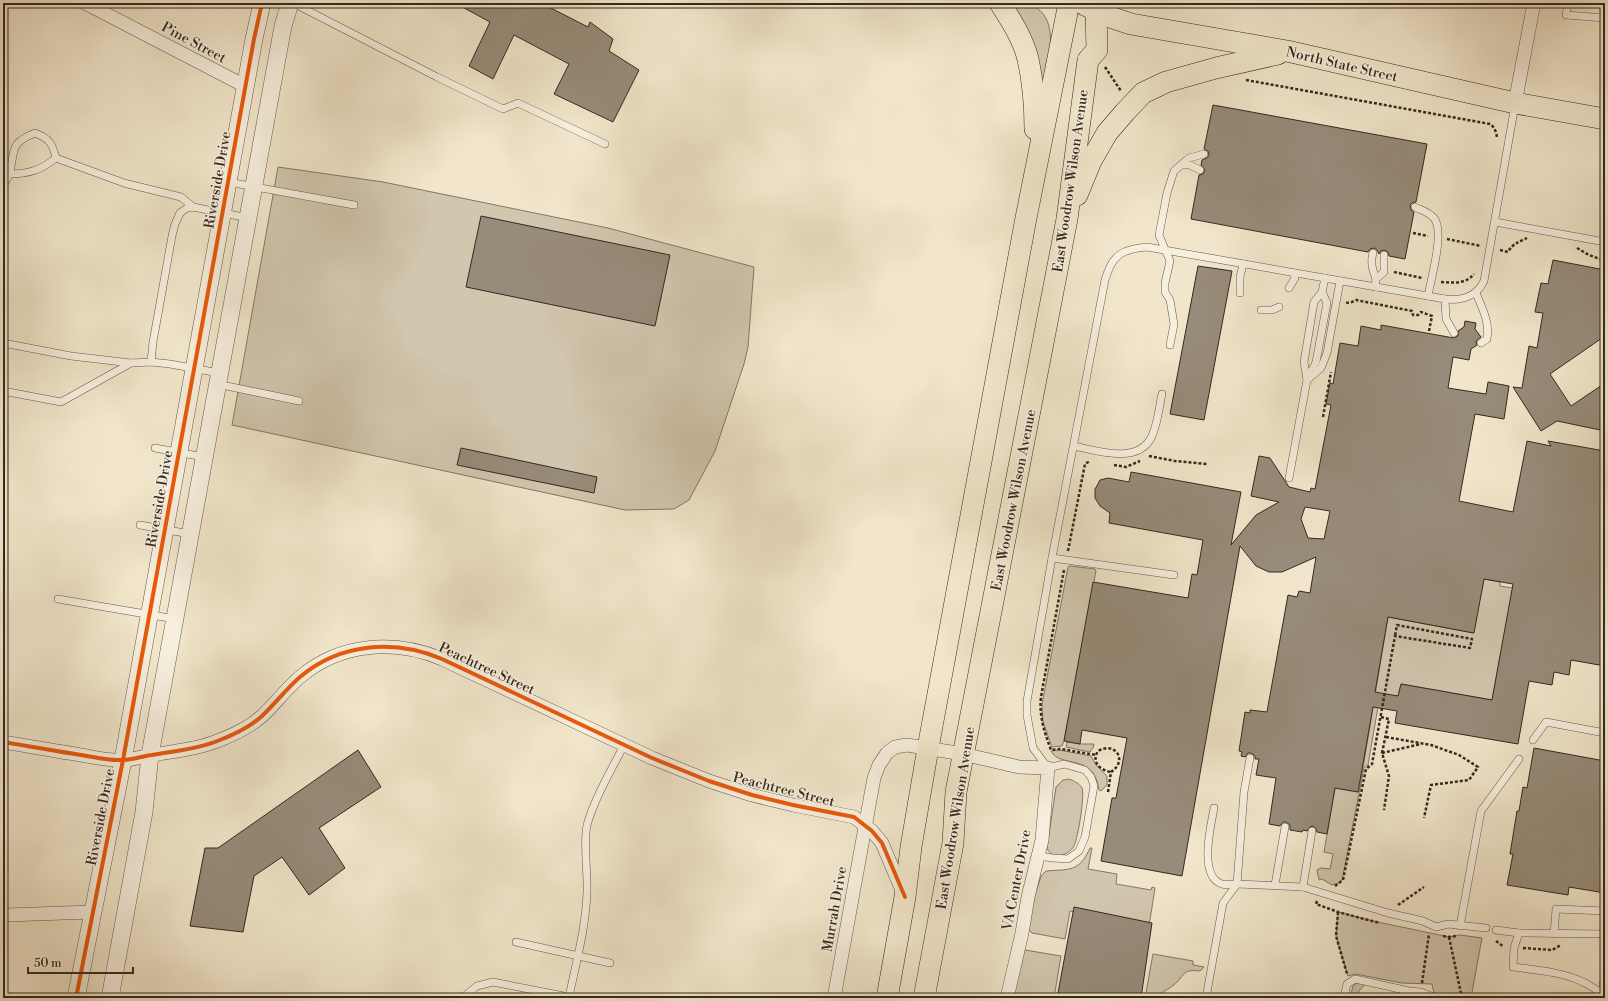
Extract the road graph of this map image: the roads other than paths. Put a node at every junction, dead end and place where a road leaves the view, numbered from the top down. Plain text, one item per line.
1 (85, 3) edge
2 (262, 3) edge
3 (290, 3) edge
4 (293, 3) edge
5 (1000, 3) edge
6 (1069, 3) edge
7 (1534, 3) edge
8 (1568, 3) edge
9 (1092, 5) edge
10 (1605, 18) edge
11 (1287, 51) junction
12 (245, 86) junction
13 (1515, 103) junction
14 (1605, 119) edge
15 (605, 144) dead end
16 (1204, 154) dead end
17 (56, 158) junction
18 (1036, 165) junction
19 (1181, 165) junction
20 (1200, 170) dead end
21 (10, 174) junction
22 (228, 182) junction
23 (3, 186) edge
24 (253, 187) junction
25 (354, 205) dead end
26 (193, 207) junction
27 (1415, 207) dead end
28 (222, 212) junction
29 (248, 218) junction
30 (1067, 219) junction
31 (1495, 222) junction
32 (1605, 242) edge
33 (1167, 251) junction
34 (1372, 253) dead end
35 (1384, 255) dead end
36 (1243, 264) junction
37 (1294, 273) junction
38 (1325, 278) junction
39 (1340, 281) junction
40 (1376, 283) junction
41 (1289, 288) dead end
42 (1322, 292) junction
43 (1240, 293) dead end
44 (1476, 293) junction
45 (1428, 296) junction
46 (1445, 299) junction
47 (1279, 306) dead end
48 (1261, 310) dead end
49 (1454, 333) dead end
50 (3, 343) edge
51 (1481, 343) dead end
52 (1170, 345) dead end
53 (151, 362) junction
54 (131, 363) junction
55 (194, 368) junction
56 (218, 378) junction
57 (1307, 380) junction
58 (3, 391) edge
59 (1162, 394) dead end
60 (299, 401) dead end
61 (1074, 446) junction
62 (155, 448) dead end
63 (178, 452) junction
64 (204, 457) junction
65 (1289, 478) dead end
66 (140, 526) dead end
67 (164, 530) junction
68 (190, 534) junction
69 (1052, 558) junction
70 (1174, 575) dead end
71 (58, 599) dead end
72 (149, 614) junction
73 (175, 619) junction
74 (1605, 733) edge
75 (1533, 740) dead end
76 (3, 742) edge
77 (624, 745) junction
78 (928, 748) junction
79 (963, 754) junction
80 (150, 755) junction
81 (1250, 758) dead end
82 (1519, 759) dead end
83 (123, 760) junction
84 (1048, 768) junction
85 (1214, 808) dead end
86 (866, 826) junction
87 (1285, 827) dead end
88 (1312, 831) dead end
89 (1038, 856) junction
90 (1237, 884) junction
91 (1275, 885) junction
92 (1303, 887) junction
93 (905, 897) junction
94 (1605, 911) edge
95 (92, 912) junction
96 (3, 916) edge
97 (1460, 926) junction
98 (1486, 928) dead end
99 (1496, 930) dead end
100 (1519, 933) junction
101 (1554, 934) junction
102 (1605, 934) edge
103 (516, 942) dead end
104 (578, 956) junction
105 (610, 963) dead end
106 (1605, 974) edge
107 (1602, 996) edge
108 (76, 998) edge
109 (110, 998) edge
110 (462, 998) edge
111 (571, 998) edge
112 (834, 998) edge
113 (887, 998) edge
114 (924, 998) edge
115 (1007, 998) edge
116 (1206, 998) edge
117 (1344, 998) edge
118 (1431, 998) edge

1 - 12 street, Pine Street
2 - 12 street, Riverside Drive
3 - 24 street
4 - 15 lane
5 - 18 main road
6 - 18 main road
7 - 13 street
8 - 10 lane
9 - 11 main road, North State Street
9 - 30 main road, East Woodrow Wilson Avenue
11 - 13 main road, North State Street
11 - 30 main road
12 - 22 street, Riverside Drive
13 - 14 main road, North State Street
13 - 31 lane
16 - 19 lane
17 - 21 lane
17 - 21 lane
17 - 26 lane
18 - 78 main road
19 - 20 lane
19 - 33 lane
21 - 23 lane
22 - 24 lane
22 - 28 street, Riverside Drive
24 - 25 lane
24 - 29 street
26 - 28 lane
26 - 53 lane
27 - 45 lane
28 - 29 lane
28 - 55 street, Riverside Drive
29 - 56 street
30 - 79 main road, East Woodrow Wilson Avenue
31 - 32 lane
31 - 44 lane
33 - 36 lane
33 - 52 lane
33 - 61 lane
34 - 40 lane
35 - 40 lane
36 - 37 lane
36 - 43 lane
37 - 38 lane
37 - 41 lane
38 - 39 lane
38 - 42 lane
39 - 40 lane
39 - 57 lane
40 - 45 lane
42 - 57 lane
42 - 57 lane
44 - 46 lane
44 - 51 lane
45 - 46 lane
46 - 49 lane
47 - 48 lane
50 - 54 lane
53 - 54 lane
53 - 55 lane
54 - 58 lane
55 - 56 lane
55 - 63 street, Riverside Drive
56 - 60 lane
56 - 64 street
57 - 65 lane
59 - 61 lane
61 - 69 lane
62 - 63 lane
63 - 64 lane
63 - 67 street, Riverside Drive
64 - 68 street
66 - 67 lane
67 - 68 lane
67 - 72 street, Riverside Drive
68 - 73 street
69 - 70 lane
69 - 84 lane
71 - 72 lane
72 - 73 lane
72 - 83 street, Riverside Drive
73 - 80 street
74 - 75 lane
76 - 83 street, Peachtree Street
77 - 80 street, Peachtree Street
77 - 86 street, Peachtree Street
77 - 104 lane
78 - 79 street
78 - 86 street
78 - 93 main road
79 - 84 street
79 - 114 main road, East Woodrow Wilson Avenue
80 - 83 street, Peachtree Street
80 - 109 street
81 - 90 lane
82 - 97 lane
83 - 95 street, Riverside Drive
84 - 89 street, VA Center Drive
84 - 89 lane
85 - 90 lane
86 - 93 street, Peachtree Street
86 - 112 street, Murrah Drive
87 - 91 lane
88 - 92 lane
89 - 115 street, VA Center Drive
90 - 91 lane
90 - 116 lane
91 - 92 lane
92 - 97 lane
93 - 113 main road
94 - 101 lane
95 - 96 street
95 - 108 street, Riverside Drive
97 - 98 lane
99 - 100 lane
100 - 101 lane
100 - 107 lane
101 - 102 lane
103 - 104 lane
104 - 105 lane
104 - 111 lane
106 - 107 lane
110 - 111 lane
117 - 118 lane

